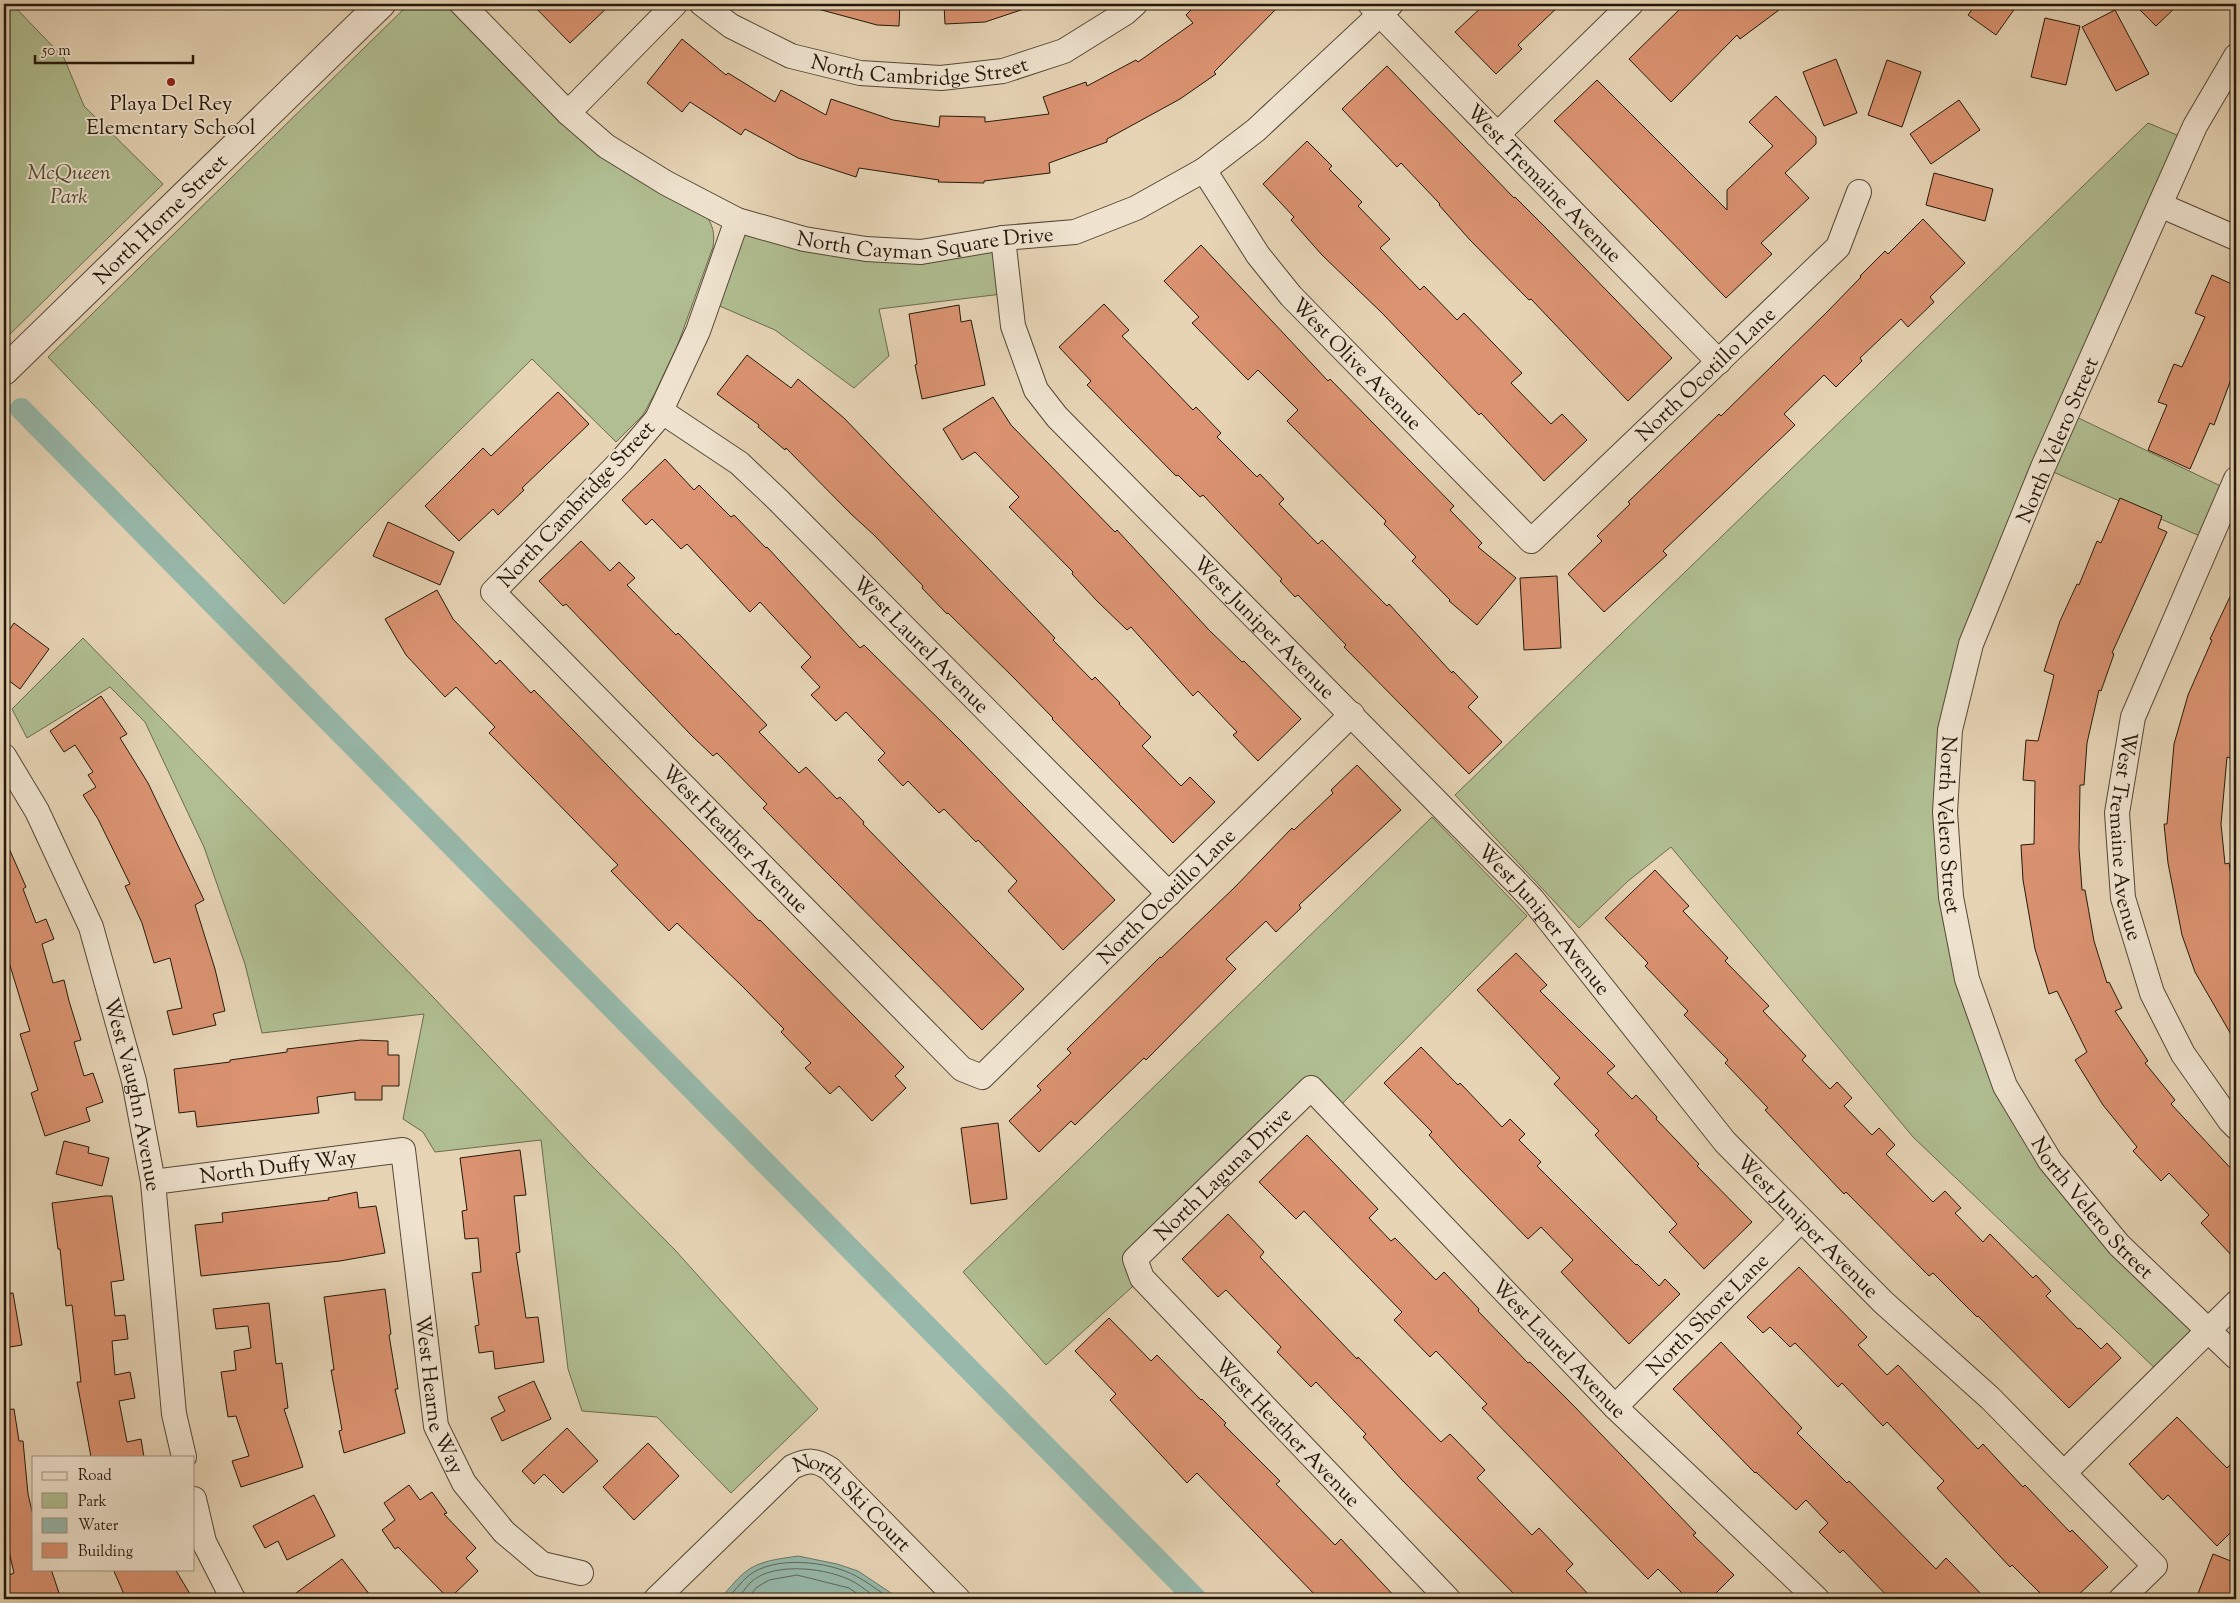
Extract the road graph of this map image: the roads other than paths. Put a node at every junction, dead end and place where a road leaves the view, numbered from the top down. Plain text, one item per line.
1 (381, 4) edge
2 (462, 4) edge
3 (675, 4) edge
4 (702, 4) edge
5 (1134, 4) edge
6 (1631, 4) edge
7 (1381, 7) edge
8 (2236, 56) edge
9 (568, 113) junction
10 (1498, 136) junction
11 (1204, 170) junction
12 (1859, 192) dead end
13 (2160, 205) junction
14 (737, 220) junction
15 (1003, 238) junction
16 (2236, 238) edge
17 (1719, 362) junction
18 (4, 371) edge
19 (661, 411) junction
20 (2236, 478) edge
21 (2227, 525) edge
22 (1530, 541) joint
23 (493, 592) joint
24 (1352, 714) junction
25 (4, 756) edge
26 (1169, 894) junction
27 (982, 1077) joint
28 (1311, 1088) joint
29 (2236, 1127) edge
30 (403, 1150) joint
31 (153, 1182) junction
32 (1801, 1220) junction
33 (1135, 1259) joint
34 (2236, 1303) edge
35 (2209, 1329) junction
36 (2236, 1357) edge
37 (1615, 1407) junction
38 (184, 1456) edge
39 (2065, 1472) junction
40 (195, 1503) edge
41 (581, 1572) dead end
42 (233, 1599) edge
43 (656, 1599) edge
44 (958, 1599) edge
45 (1448, 1599) edge
46 (1817, 1599) edge
47 (2121, 1599) edge

1 - 18 street, North Horne Street
2 - 9 street, North Cayman Square Drive
3 - 9 street
4 - 5 street, North Cambridge Street
6 - 10 street
7 - 10 street, West Tremaine Avenue
7 - 11 street, North Cayman Square Drive
8 - 13 street, North Velero Street
9 - 14 street, North Cayman Square Drive
10 - 17 street, West Tremaine Avenue
11 - 15 street, North Cayman Square Drive
11 - 22 street, West Olive Avenue
12 - 17 street, North Ocotillo Lane
13 - 16 street
13 - 35 street, North Velero Street
14 - 15 street, North Cayman Square Drive
14 - 19 street, North Cambridge Street
15 - 24 street, West Juniper Avenue
17 - 22 street, North Ocotillo Lane
19 - 23 street, North Cambridge Street
19 - 26 street, West Laurel Avenue
20 - 21 street, West Tremaine Avenue
21 - 29 street, West Tremaine Avenue
23 - 27 street, West Heather Avenue
24 - 26 street, North Ocotillo Lane
24 - 32 street, West Juniper Avenue
25 - 31 street, West Vaughn Avenue
26 - 27 street, North Ocotillo Lane
28 - 33 street, North Laguna Drive
28 - 37 street, West Laurel Avenue
30 - 31 street, North Duffy Way
30 - 41 street, West Hearne Way
31 - 38 street, West Vaughn Avenue
32 - 37 street, North Shore Lane
32 - 39 street, West Juniper Avenue
33 - 45 street, West Heather Avenue
34 - 35 street
35 - 36 street, North Velero Street
35 - 39 street
37 - 46 street, West Laurel Avenue
39 - 47 street, West Juniper Avenue
40 - 42 street
43 - 44 street, North Ski Court

